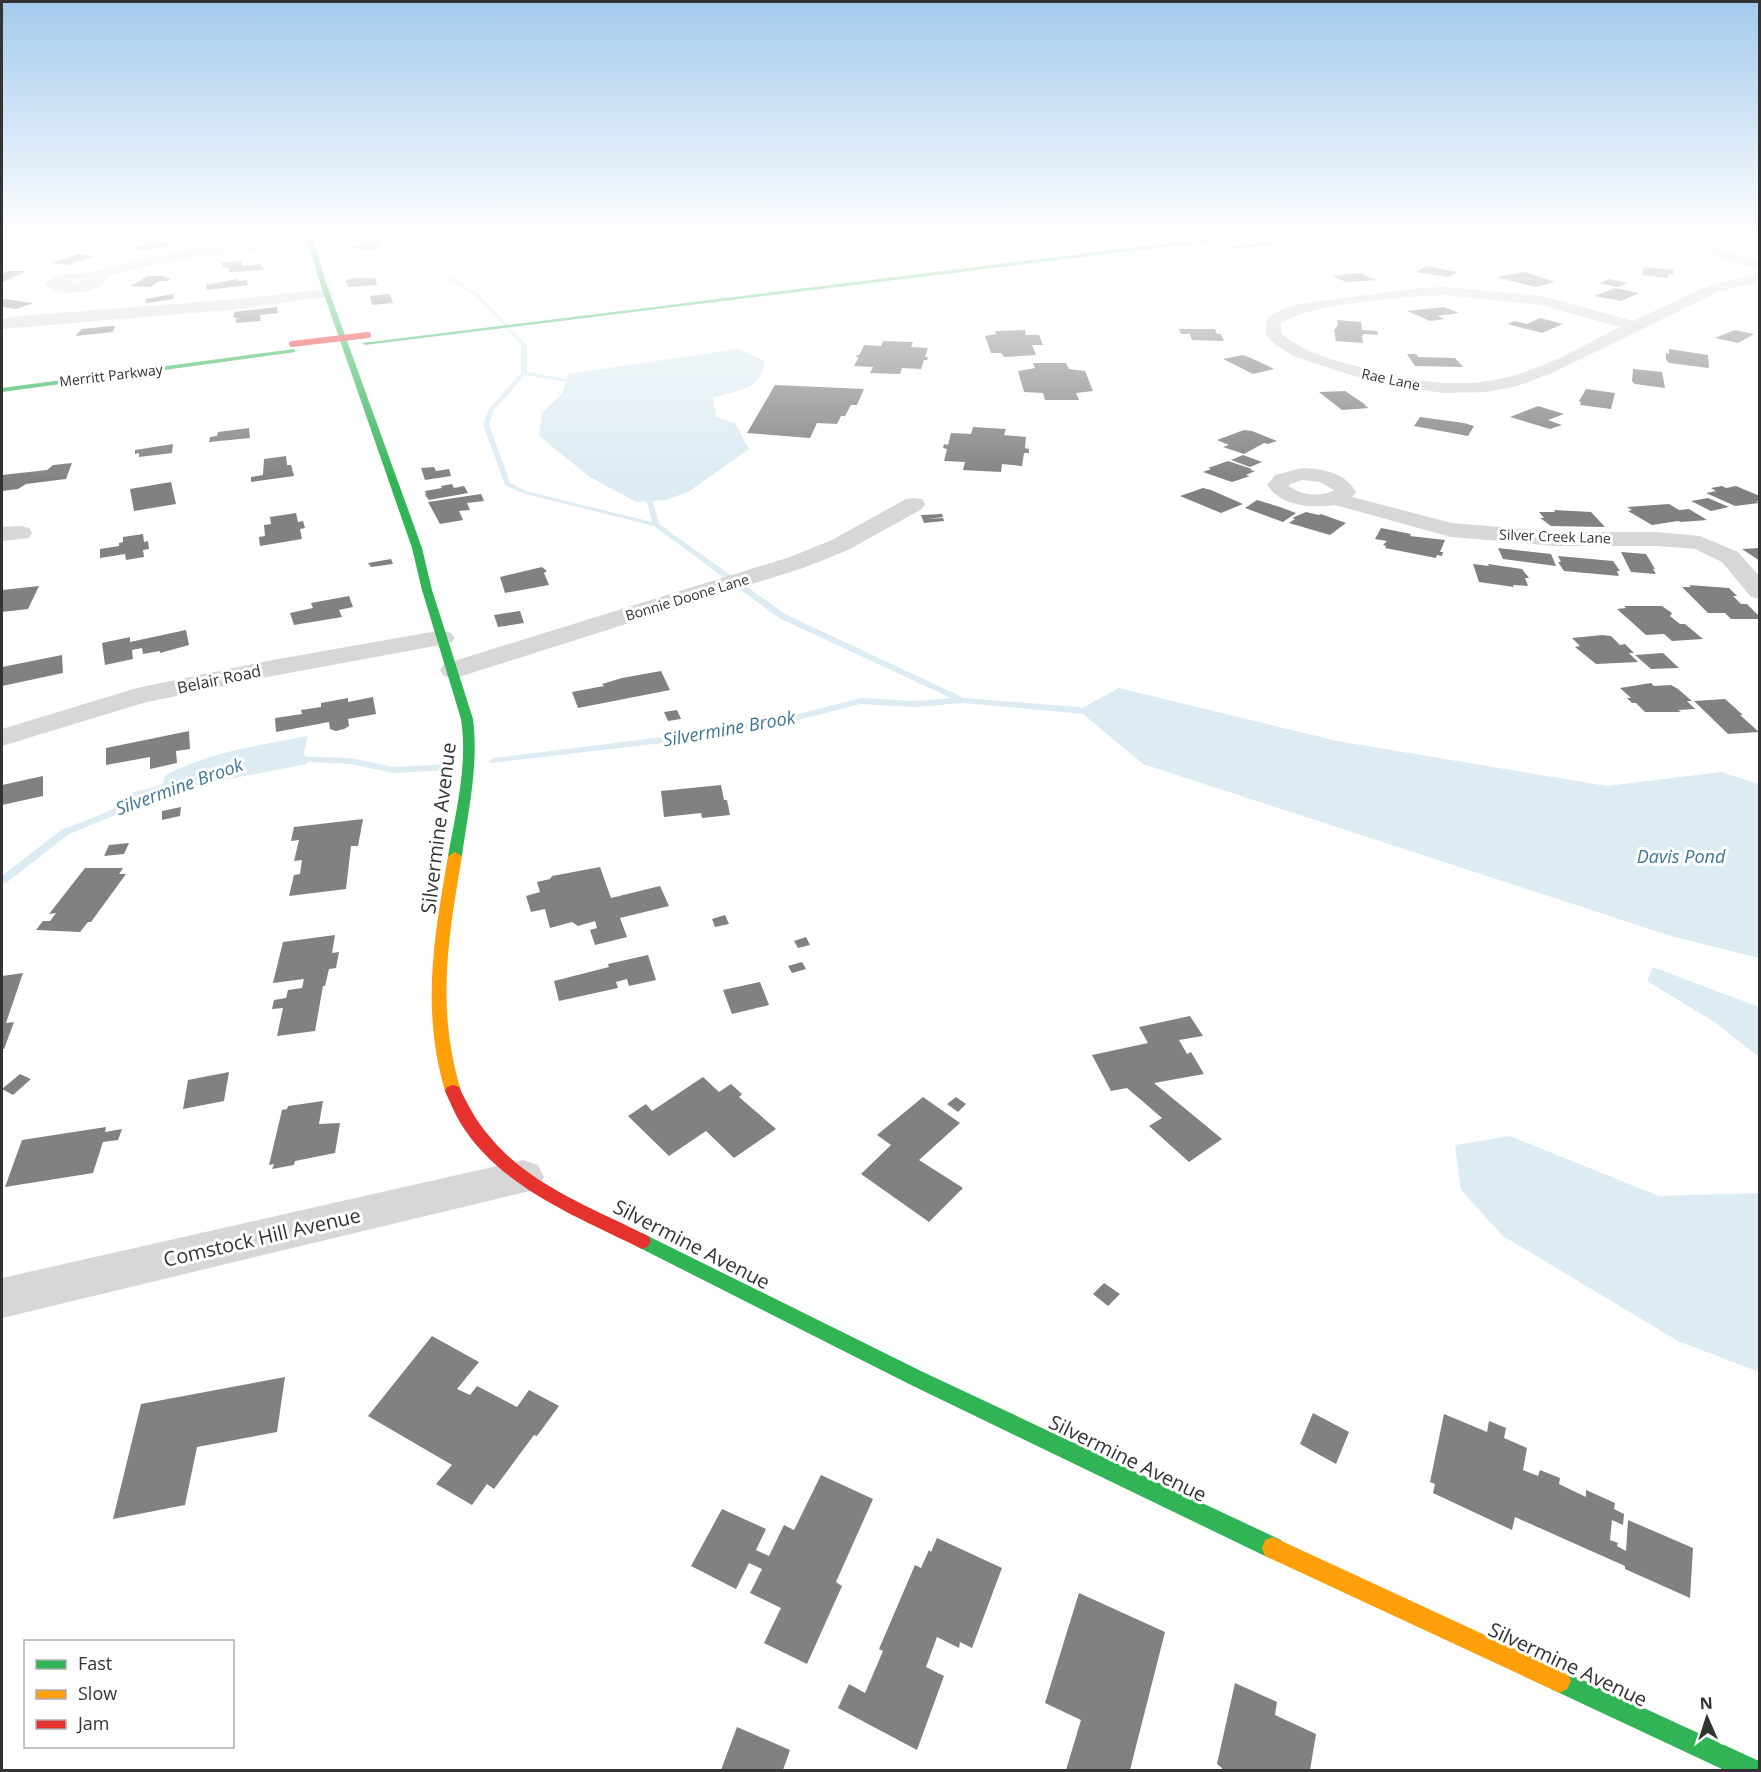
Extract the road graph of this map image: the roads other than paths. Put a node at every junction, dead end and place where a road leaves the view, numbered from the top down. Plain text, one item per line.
1 (75, 317) edge
2 (335, 317) edge
3 (543, 317) edge
4 (1281, 317) edge
5 (1600, 317) edge
6 (1655, 317) edge
7 (2, 324) edge
8 (1635, 326) junction
9 (293, 348) junction
10 (2, 380) edge
11 (2, 390) edge
12 (1335, 499) dead end
13 (914, 504) dead end
14 (1760, 592) edge
15 (442, 638) junction
16 (453, 670) junction
17 (2, 738) edge
18 (523, 1177) junction
19 (2, 1298) edge
20 (1750, 1770) edge

1 - 7 street
2 - 15 main road, Silvermine Avenue
3 - 9 main road, Merritt Parkway
4 - 8 street, Rae Lane
5 - 8 street, Rae Lane
6 - 8 street, Rae Lane
9 - 10 main road, Merritt Parkway
9 - 11 main road, Merritt Parkway
12 - 14 street, Silver Creek Lane
13 - 16 street, Bonnie Doone Lane
15 - 16 main road, Silvermine Avenue
15 - 17 street, Belair Road
16 - 18 main road, Silvermine Avenue
18 - 19 street, Comstock Hill Avenue
18 - 20 main road, Silvermine Avenue

